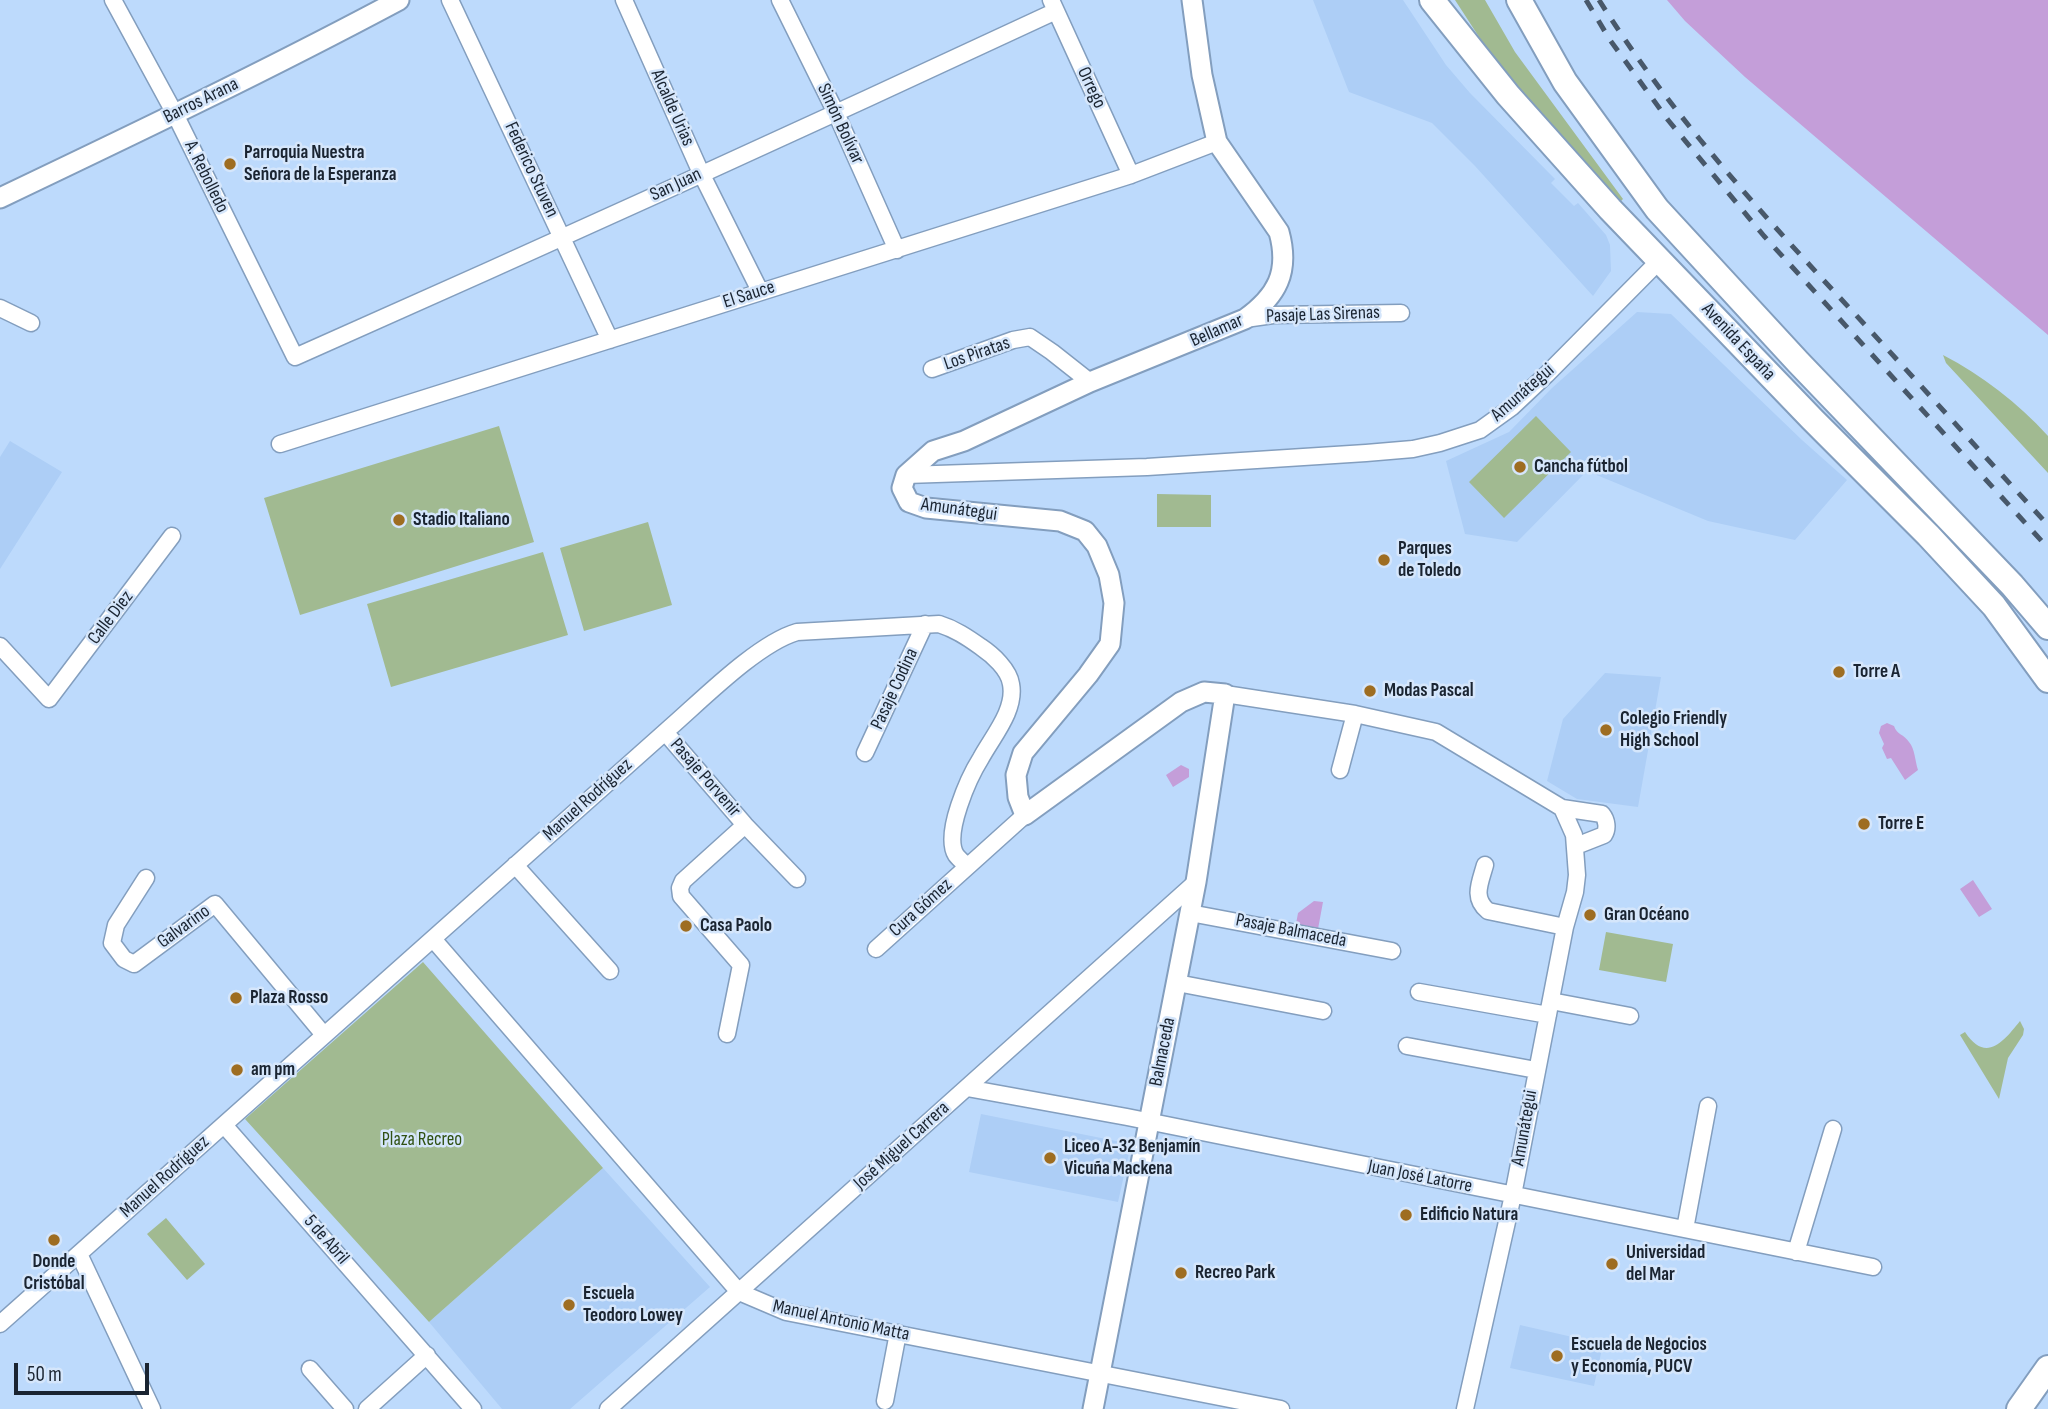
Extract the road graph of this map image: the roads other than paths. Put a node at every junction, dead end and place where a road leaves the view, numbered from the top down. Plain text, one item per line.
1 (113, 0) edge
2 (399, 0) edge
3 (450, 0) edge
4 (624, 0) edge
5 (779, 0) edge
6 (1192, 0) edge
7 (1432, 0) edge
8 (1519, 0) edge
9 (1054, 6) edge
10 (175, 114) junction
11 (836, 114) junction
12 (1217, 142) junction
13 (701, 173) junction
14 (1131, 175) junction
15 (0, 198) edge
16 (563, 238) junction
17 (897, 250) junction
18 (1661, 259) junction
19 (760, 291) junction
20 (0, 308) edge
21 (1401, 313) dead end
22 (1245, 319) junction
23 (31, 323) dead end
24 (610, 340) junction
25 (295, 357) joint
26 (932, 369) dead end
27 (1090, 382) junction
28 (280, 444) dead end
29 (906, 475) junction
30 (172, 536) dead end
31 (925, 624) junction
32 (2048, 626) edge
33 (0, 646) edge
34 (2048, 680) edge
35 (1225, 694) junction
36 (1355, 714) junction
37 (665, 732) junction
38 (865, 753) dead end
39 (1340, 770) dead end
40 (1562, 808) junction
41 (1025, 815) junction
42 (745, 825) junction
43 (1576, 846) junction
44 (515, 865) junction
45 (1485, 865) dead end
46 (967, 866) junction
47 (146, 878) dead end
48 (797, 879) dead end
49 (1196, 882) junction
50 (1190, 913) junction
51 (1565, 927) junction
52 (432, 939) junction
53 (876, 949) dead end
54 (1392, 951) dead end
55 (610, 971) dead end
56 (1177, 983) junction
57 (1419, 992) dead end
58 (1550, 1008) junction
59 (1323, 1011) dead end
60 (1630, 1016) dead end
61 (727, 1034) dead end
62 (324, 1035) junction
63 (1407, 1046) dead end
64 (1536, 1070) junction
65 (967, 1088) junction
66 (1708, 1106) dead end
67 (1149, 1122) junction
68 (224, 1125) junction
69 (1833, 1129) dead end
70 (1513, 1195) junction
71 (1685, 1229) junction
72 (1796, 1252) junction
73 (79, 1254) junction
74 (1872, 1267) dead end
75 (739, 1292) junction
76 (0, 1324) edge
77 (898, 1333) junction
78 (427, 1355) junction
79 (2048, 1368) edge
80 (310, 1369) dead end
81 (1100, 1374) junction
82 (885, 1401) dead end
83 (152, 1409) edge
84 (345, 1409) edge
85 (367, 1409) edge
86 (473, 1409) edge
87 (608, 1409) edge
88 (1093, 1409) edge
89 (1281, 1409) edge
90 (1465, 1409) edge
91 (2019, 1409) edge

1 - 10 street, A. Rebolledo
2 - 10 street, Barros Arana
3 - 16 street, Federico Stuven
4 - 13 street, Alcalde Urias
5 - 11 street, Simón Bolívar
6 - 12 street, Bellamar
7 - 18 main road, Avenida España
8 - 32 main road, Avenida España
9 - 11 street, San Juan
9 - 14 street, Orrego
10 - 15 street, Barros Arana
10 - 25 street, A. Rebolledo
11 - 13 street, San Juan
11 - 17 street, Simón Bolívar
12 - 14 street, El Sauce
12 - 22 street, Bellamar
13 - 16 street, San Juan
13 - 19 street, Alcalde Urias
14 - 17 street, El Sauce
16 - 24 street, Federico Stuven
16 - 25 street, San Juan
17 - 19 street, El Sauce
18 - 29 street, Amunátegui
18 - 34 main road, Avenida España
19 - 24 street, El Sauce
20 - 23 street
21 - 22 street, Pasaje Las Sirenas
22 - 27 street, Bellamar
24 - 28 street, El Sauce
26 - 27 street, Los Piratas
27 - 29 street, Bellamar
29 - 41 street, Amunátegui
30 - 33 street, Calle Diez
31 - 37 street, Manuel Rodríguez
31 - 38 street, Pasaje Codina
31 - 46 street, Manuel Rodríguez
35 - 36 street
35 - 41 street
35 - 49 street, Balmaceda
36 - 39 street
36 - 40 street
37 - 42 street, Pasaje Porvenir
37 - 44 street, Manuel Rodríguez
40 - 43 street, Amunátegui
40 - 43 street
41 - 46 street
42 - 48 street, Pasaje Porvenir
42 - 61 street, Pasaje Porvenir
43 - 51 street, Amunátegui
44 - 52 street, Manuel Rodríguez
44 - 55 street
45 - 51 street
46 - 53 street, Cura Gómez
47 - 62 street, Galvarino
49 - 50 street, Balmaceda
49 - 65 street, José Miguel Carrera
50 - 54 street, Pasaje Balmaceda
50 - 56 street, Balmaceda
51 - 58 street, Amunátegui
52 - 62 street, Manuel Rodríguez
52 - 75 street, Manuel Antonio Matta
56 - 59 street
56 - 67 street, Balmaceda
57 - 58 street
58 - 60 street
58 - 64 street, Amunátegui
62 - 68 street, Manuel Rodríguez
63 - 64 street
64 - 70 street, Amunátegui
65 - 67 street, Juan José Latorre
65 - 75 street, José Miguel Carrera
66 - 71 street
67 - 70 street, Juan José Latorre
67 - 81 street, Balmaceda
68 - 73 street, Manuel Rodríguez
68 - 78 street, 5 de Abril
69 - 72 street
70 - 71 street, Juan José Latorre
70 - 90 street, Amunátegui
71 - 72 street, Juan José Latorre
72 - 74 street, Juan José Latorre
73 - 76 street, Manuel Rodríguez
73 - 83 street
75 - 77 street, Manuel Antonio Matta
75 - 87 street, José Miguel Carrera
77 - 81 street, Manuel Antonio Matta
77 - 82 street
78 - 85 street
78 - 86 street, 5 de Abril
79 - 91 main road
80 - 84 street
81 - 88 street, Balmaceda
81 - 89 street, Manuel Antonio Matta

